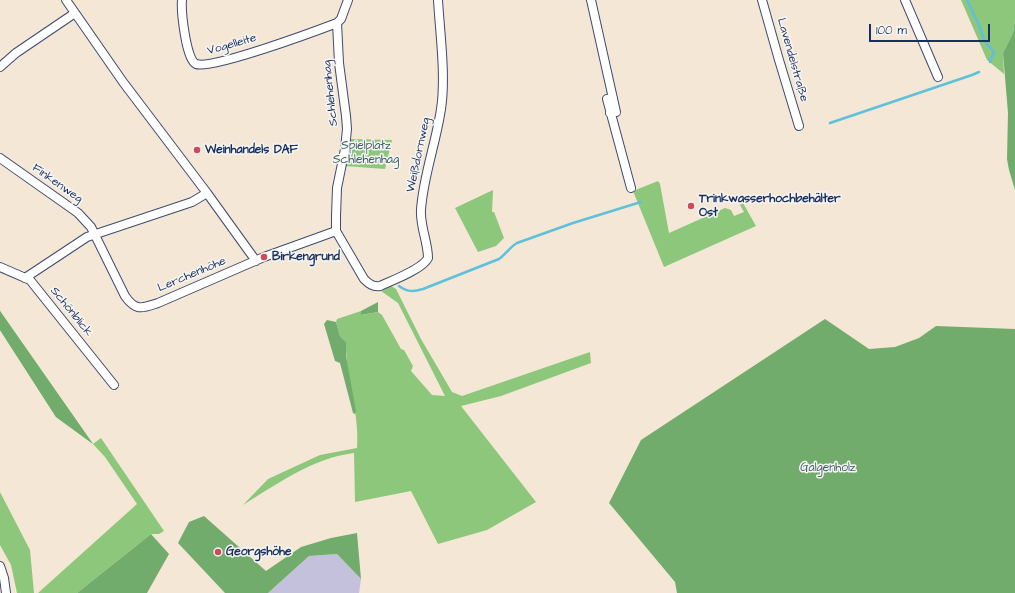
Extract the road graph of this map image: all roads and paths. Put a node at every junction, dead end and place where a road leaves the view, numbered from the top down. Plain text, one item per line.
1 (66, 0) edge
2 (182, 0) edge
3 (348, 0) edge
4 (438, 0) edge
5 (591, 0) edge
6 (762, 0) edge
7 (905, 0) edge
8 (75, 13) junction
9 (337, 23) junction
10 (0, 67) edge
11 (938, 77) dead end
12 (799, 126) dead end
13 (0, 158) edge
14 (631, 188) dead end
15 (207, 193) junction
16 (336, 231) junction
17 (94, 234) junction
18 (256, 260) junction
19 (0, 267) edge
20 (25, 278) junction
21 (114, 385) dead end
22 (0, 566) edge
23 (6, 593) edge

1 - 8 street
2 - 9 street, Vogelleite
3 - 9 street
4 - 16 street, Weißdornweg
5 - 14 street
6 - 12 street, Lavendelstraße
7 - 11 street
8 - 10 street
8 - 15 street
9 - 16 street, Schlehenhag
13 - 17 street, Finkenweg
15 - 17 street
15 - 18 street
16 - 18 street, Lerchenhöhe
17 - 18 street, Lerchenhöhe
17 - 20 street
19 - 20 street, Schönblick
20 - 21 street, Schönblick
22 - 23 street

